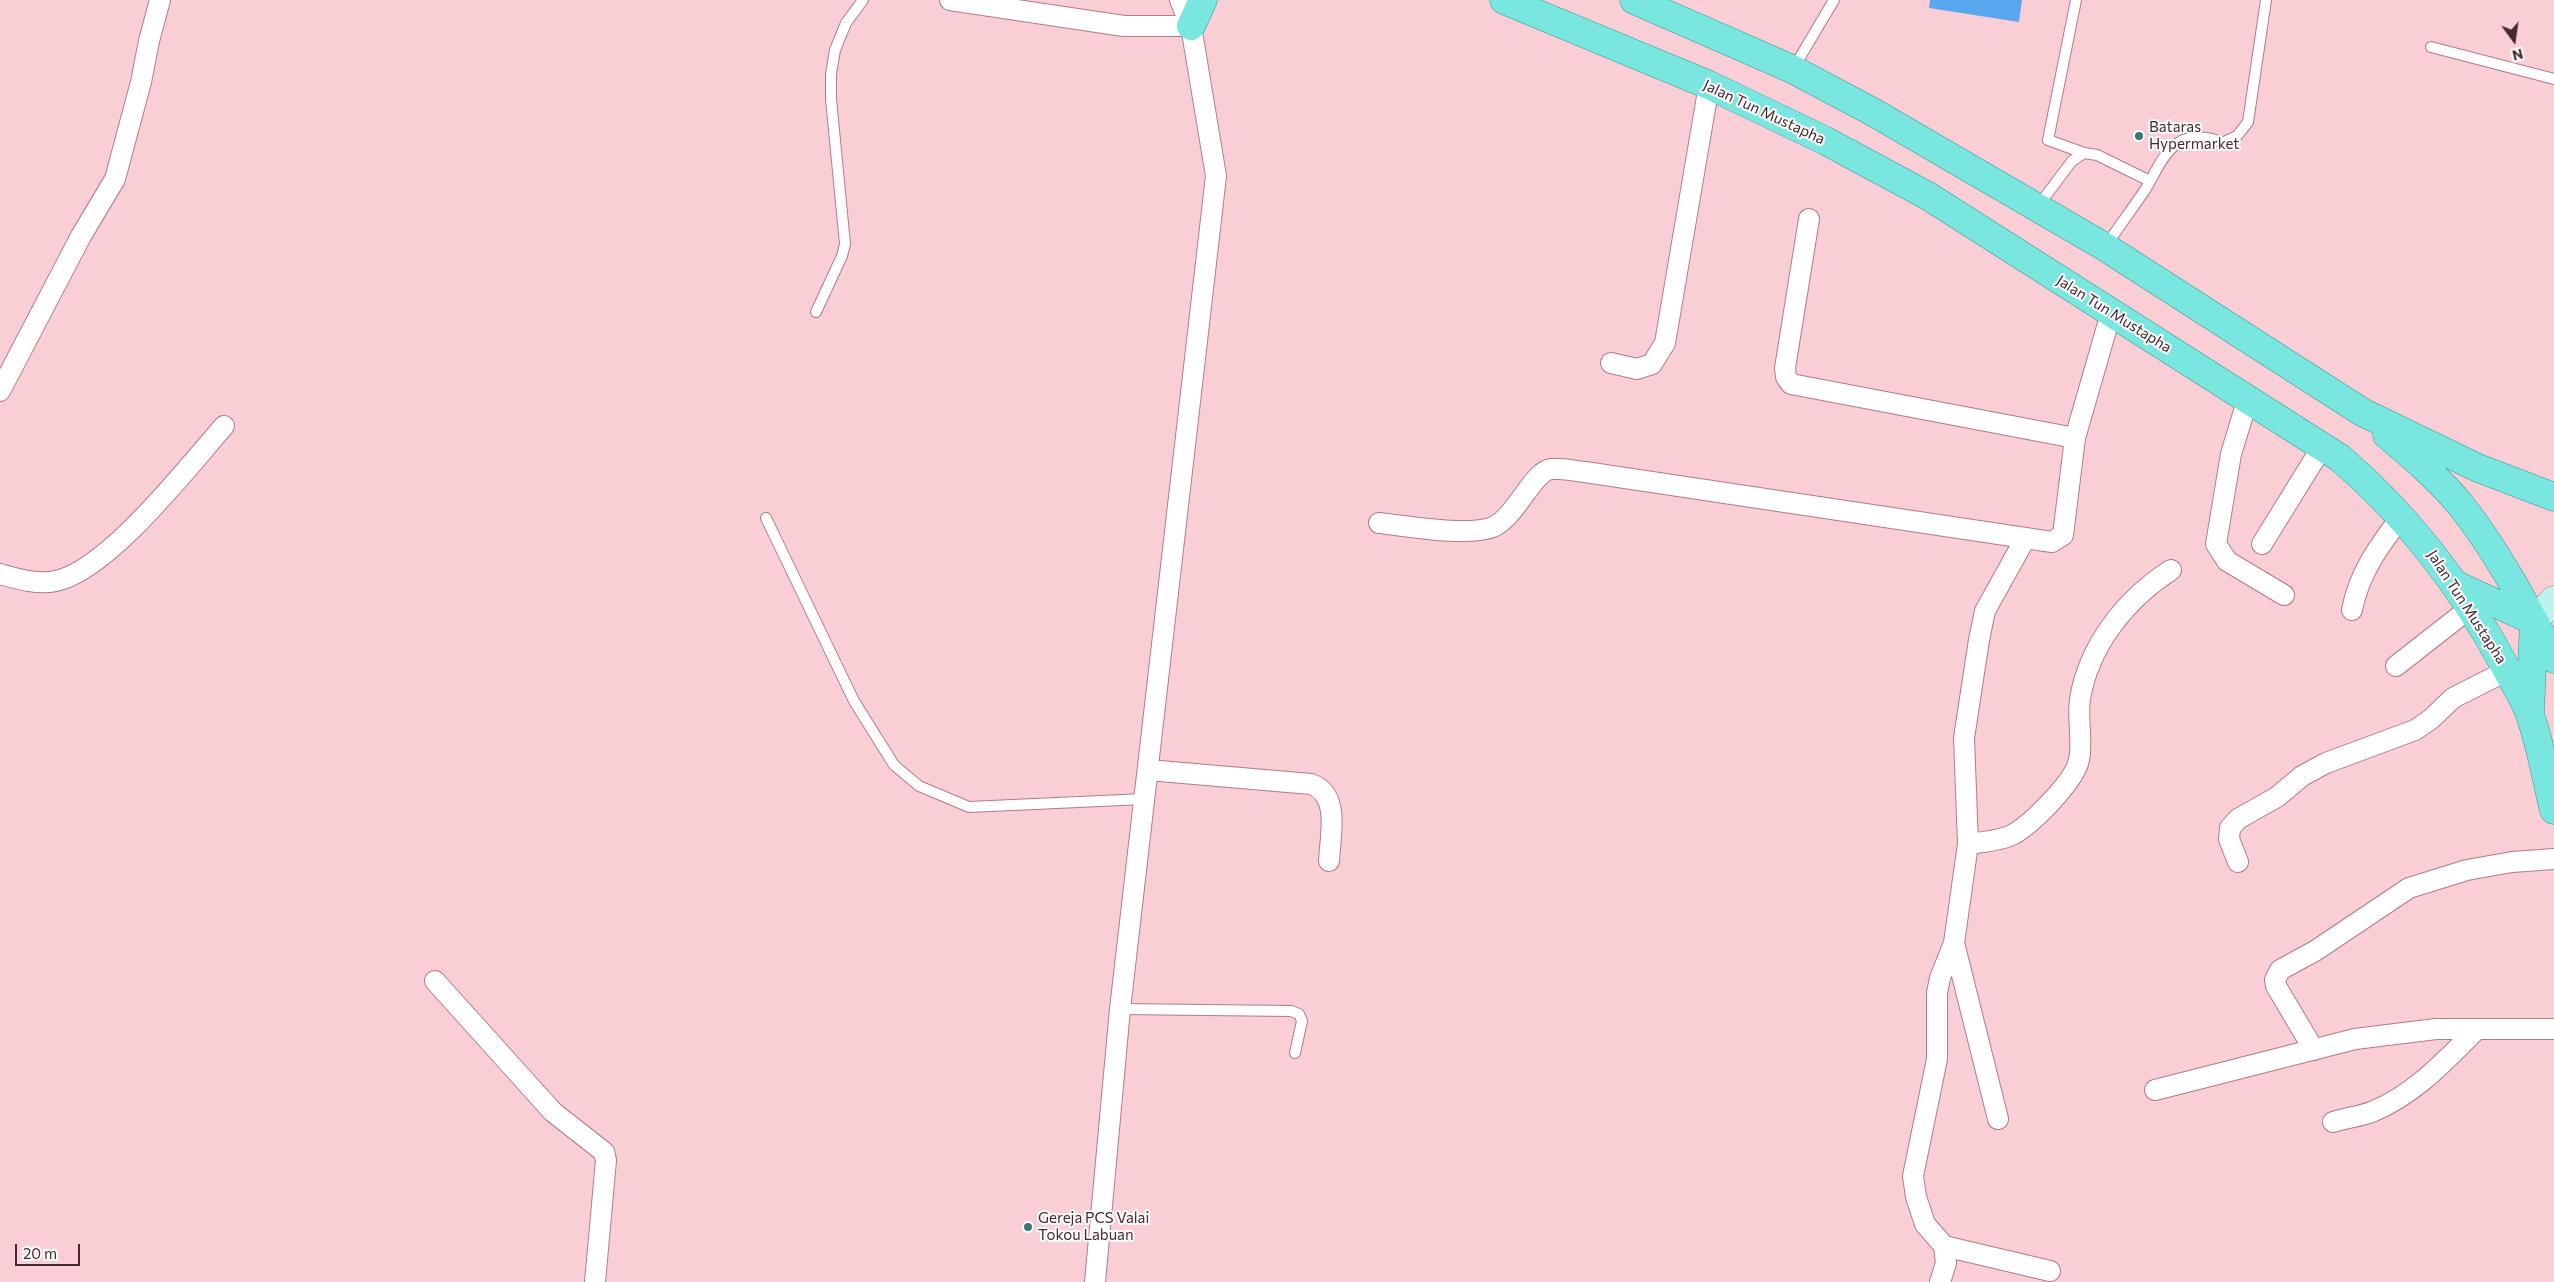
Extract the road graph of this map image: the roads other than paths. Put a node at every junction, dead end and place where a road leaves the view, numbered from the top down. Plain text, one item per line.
1 (160, 0) edge
2 (863, 0) edge
3 (950, 0) edge
4 (1180, 0) edge
5 (1203, 0) edge
6 (1504, 0) edge
7 (1634, 0) edge
8 (1834, 0) edge
9 (2076, 0) edge
10 (2266, 0) edge
11 (1193, 13) edge
12 (2431, 46) dead end
13 (1792, 70) junction
14 (2554, 79) edge
15 (1709, 85) junction
16 (2084, 153) junction
17 (2150, 181) junction
18 (2037, 207) junction
19 (1809, 219) dead end
20 (2104, 247) junction
21 (816, 312) dead end
22 (2111, 312) junction
23 (1610, 363) dead end
24 (0, 391) edge
25 (2248, 398) junction
26 (2362, 412) junction
27 (224, 426) dead end
28 (2075, 438) junction
29 (2322, 447) junction
30 (2554, 497) edge
31 (2401, 517) junction
32 (766, 518) dead end
33 (1379, 523) dead end
34 (2024, 539) junction
35 (2262, 544) dead end
36 (2171, 570) dead end
37 (0, 574) edge
38 (2456, 584) junction
39 (2284, 595) dead end
40 (2554, 600) edge
41 (2470, 608) junction
42 (2352, 610) dead end
43 (2544, 622) edge
44 (2554, 660) edge
45 (2396, 666) dead end
46 (2508, 670) junction
47 (2530, 713) junction
48 (1148, 770) junction
49 (1144, 799) junction
50 (2554, 810) edge
51 (1968, 844) junction
52 (2554, 859) edge
53 (1329, 862) dead end
54 (2238, 862) dead end
55 (1954, 943) junction
56 (435, 981) dead end
57 (1120, 1010) junction
58 (2478, 1029) junction
59 (2554, 1029) edge
60 (2314, 1050) junction
61 (1295, 1053) dead end
62 (2155, 1090) dead end
63 (1998, 1119) dead end
64 (2333, 1122) dead end
65 (1944, 1246) junction
66 (2050, 1271) dead end
67 (595, 1282) edge
68 (1095, 1282) edge
69 (1940, 1282) edge

1 - 24 street
2 - 21 lane
3 - 11 street
4 - 11 street
5 - 11 main road
6 - 15 main road, Jalan Tun Mustapha
7 - 13 main road
8 - 13 lane
9 - 16 lane
10 - 17 lane
11 - 48 street
12 - 14 lane
13 - 18 main road
15 - 22 main road, Jalan Tun Mustapha
15 - 23 street
16 - 17 lane
16 - 18 lane
17 - 20 lane
18 - 20 main road
19 - 28 street
20 - 26 main road
22 - 25 main road, Jalan Tun Mustapha
22 - 28 street
25 - 29 main road, Jalan Tun Mustapha
25 - 39 street
26 - 30 main road
26 - 43 main road
27 - 37 street
28 - 34 street
29 - 31 main road, Jalan Tun Mustapha
29 - 35 street
31 - 38 main road, Jalan Tun Mustapha
31 - 42 street
32 - 49 lane
33 - 34 street
34 - 51 street
36 - 51 street
38 - 41 main road, Jalan Tun Mustapha
38 - 43 main road
40 - 43 main road
41 - 45 street
41 - 46 main road, Jalan Tun Mustapha
43 - 44 main road
43 - 47 main road
46 - 47 main road, Jalan Tun Mustapha
46 - 54 street
47 - 50 main road, Jalan Tun Mustapha
48 - 49 street
48 - 53 street
49 - 57 street
51 - 55 street
52 - 60 street
55 - 63 street
55 - 65 street
56 - 67 street
57 - 61 lane
57 - 68 street
58 - 59 street
58 - 60 street
58 - 64 street
60 - 62 street
65 - 66 street
65 - 69 street

